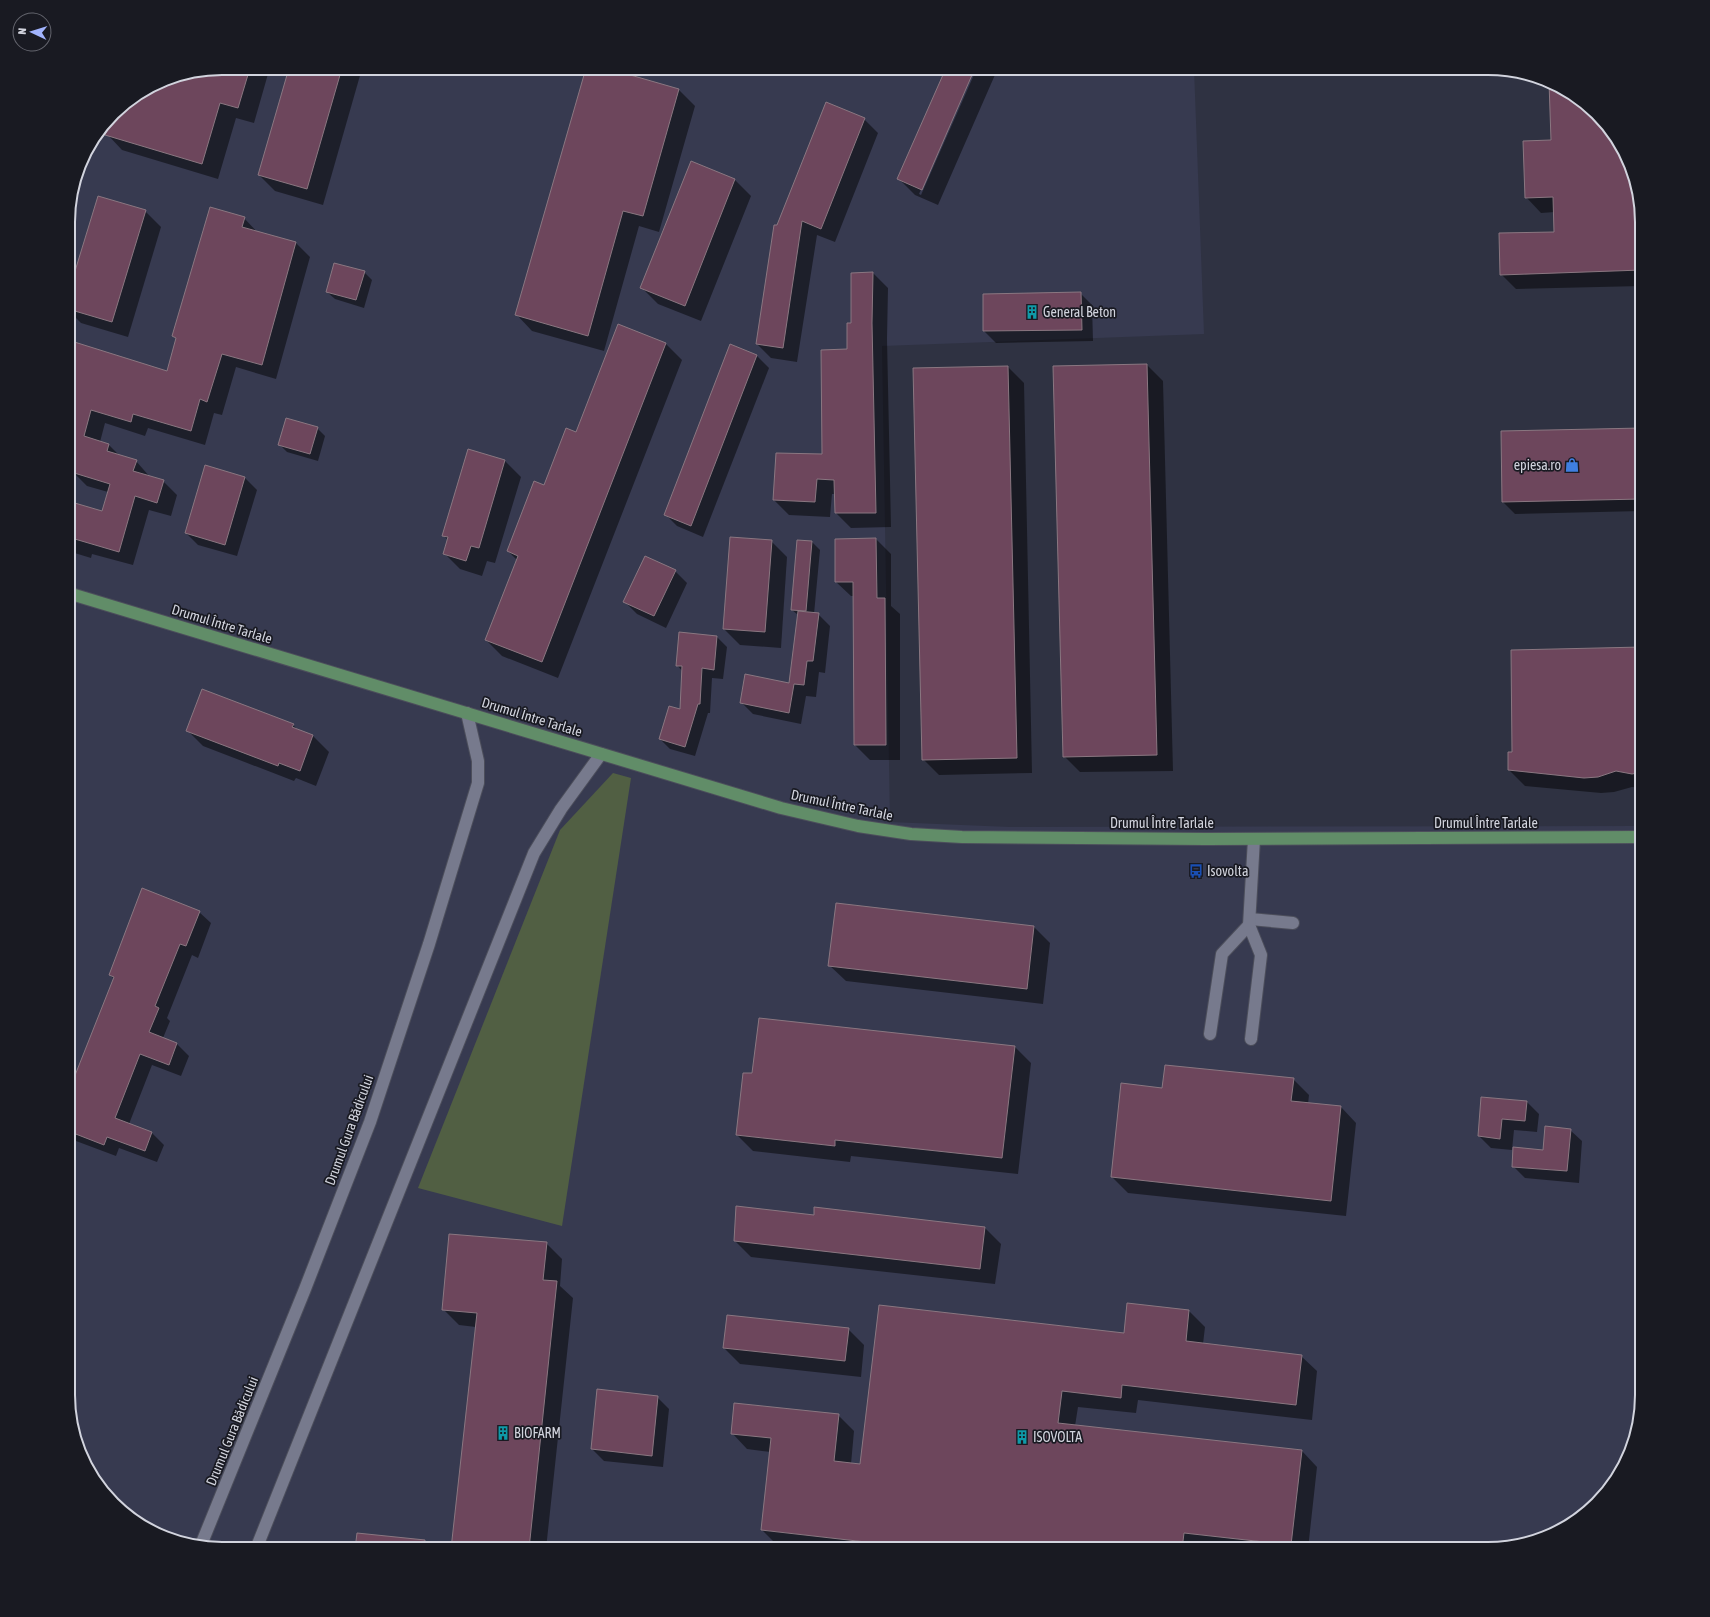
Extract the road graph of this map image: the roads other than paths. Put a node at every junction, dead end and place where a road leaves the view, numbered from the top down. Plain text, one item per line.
1 (75, 595) edge
2 (467, 713) junction
3 (601, 754) junction
4 (1635, 838) edge
5 (1254, 839) junction
6 (1250, 922) junction
7 (1293, 923) dead end
8 (1210, 1034) dead end
9 (1251, 1039) dead end
10 (203, 1541) edge
11 (259, 1542) edge

1 - 2 main road, Drumul Între Tarlale
2 - 3 main road, Drumul Între Tarlale
2 - 10 street, Drumul Gura Bădicului
3 - 5 main road, Drumul Între Tarlale
3 - 11 street
4 - 5 main road, Drumul Între Tarlale
5 - 6 street
6 - 7 street
6 - 8 street
6 - 9 street

